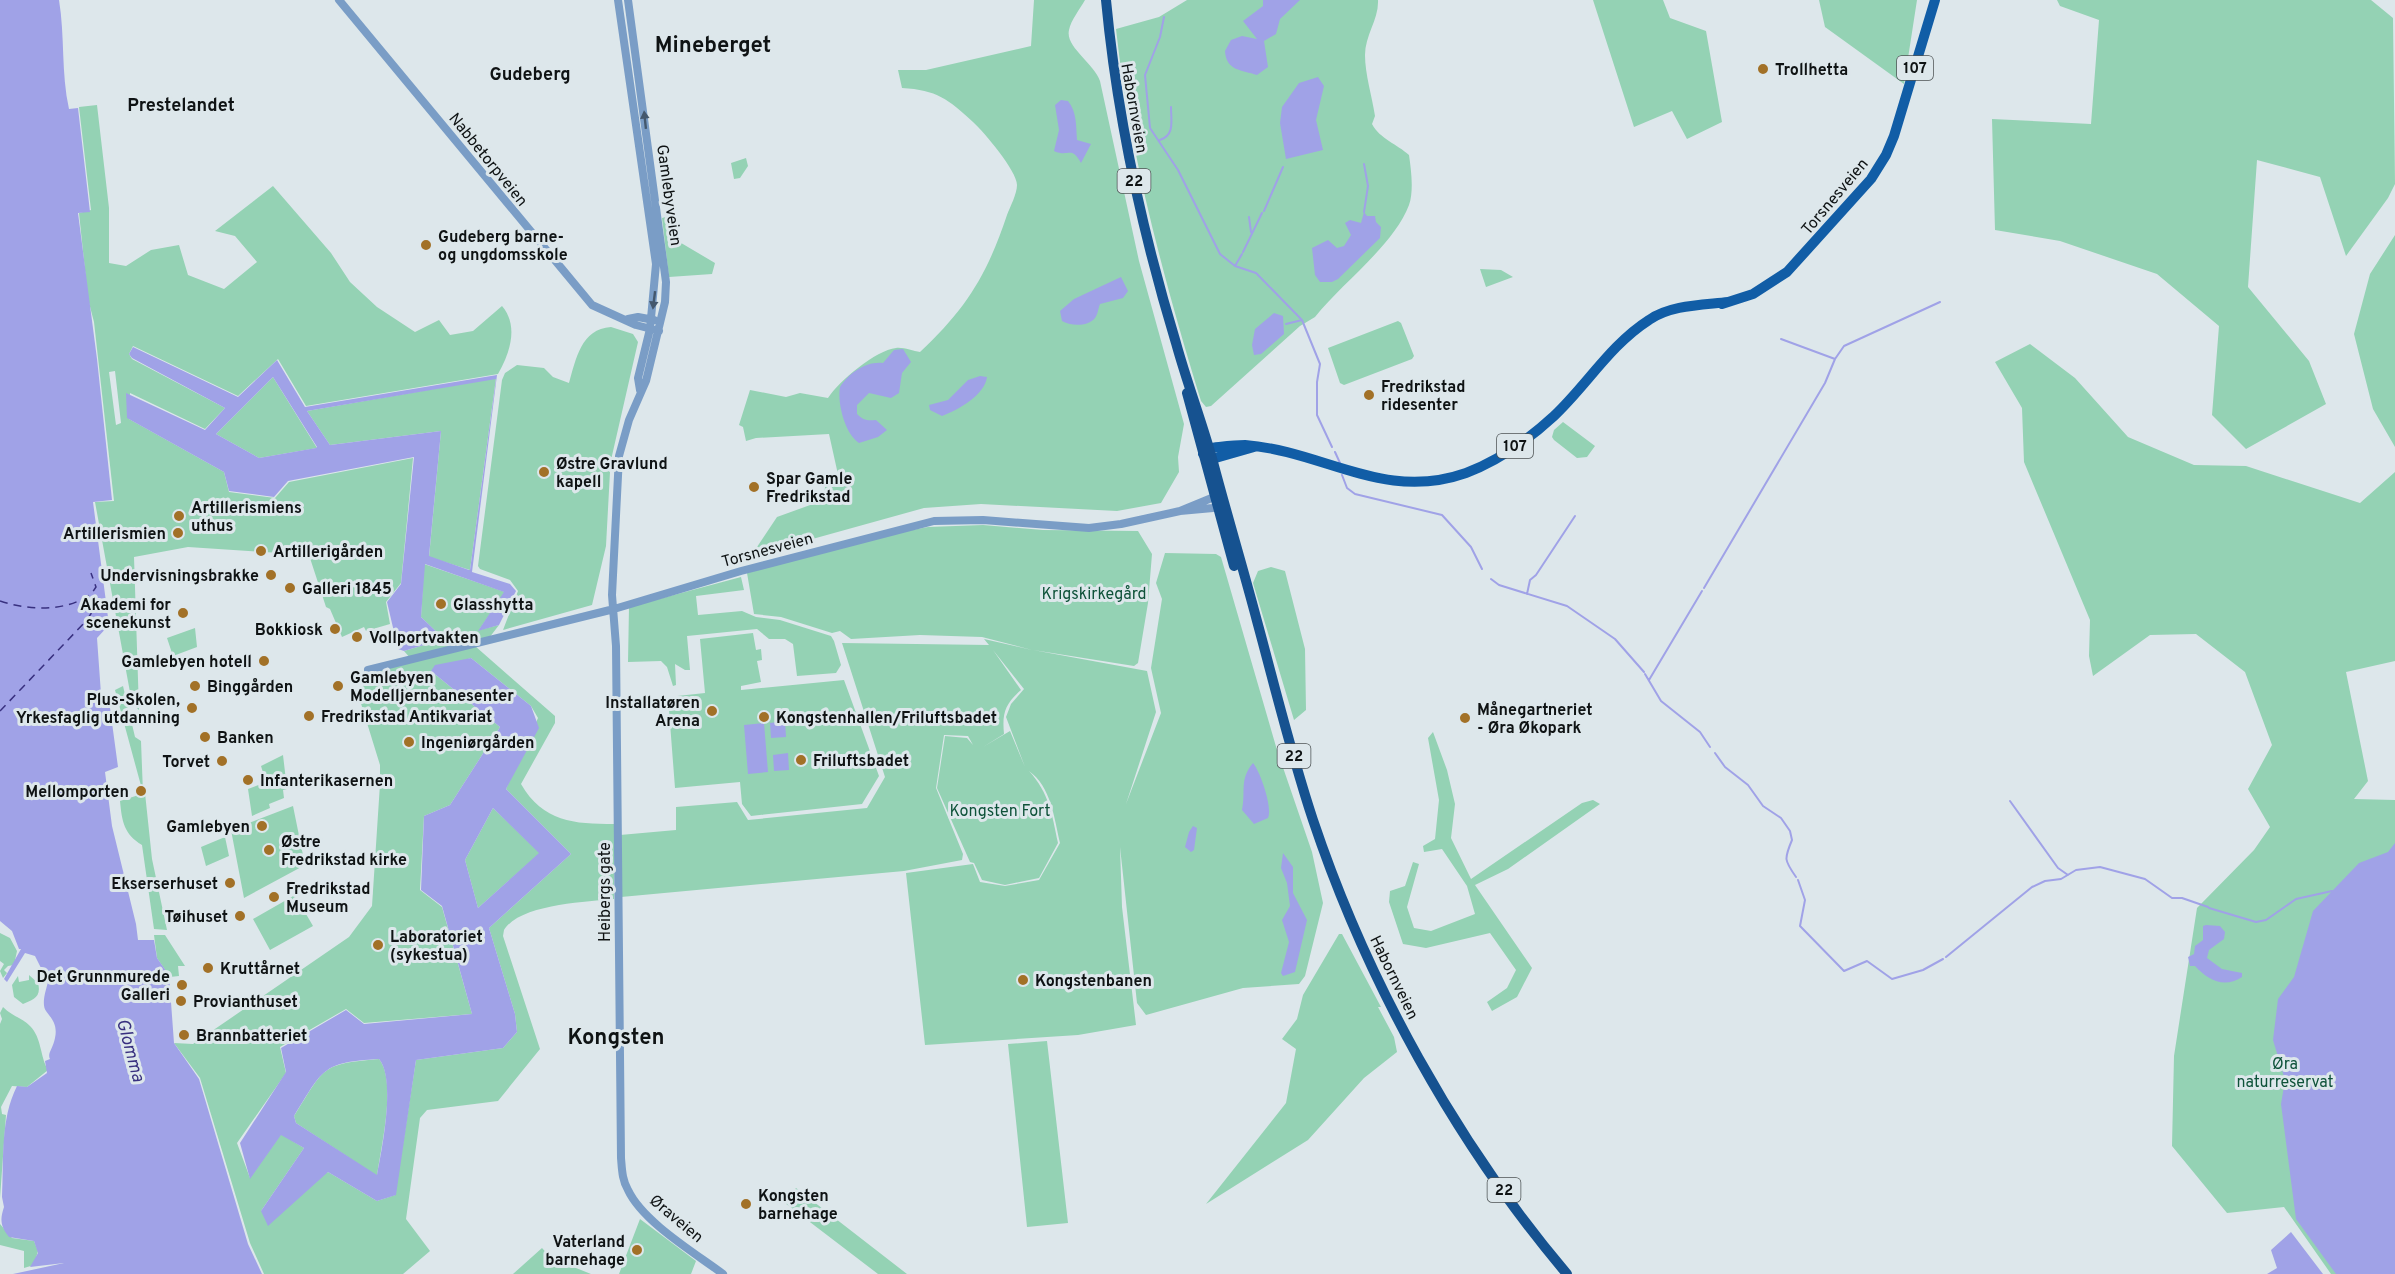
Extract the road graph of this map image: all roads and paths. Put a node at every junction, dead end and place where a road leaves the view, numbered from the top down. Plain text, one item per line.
1 (339, 0) edge
2 (618, 0) edge
3 (628, 0) edge
4 (1106, 0) edge
5 (1935, 0) edge
6 (653, 326) junction
7 (1208, 454) junction
8 (1218, 502) junction
9 (614, 609) junction
10 (368, 670) dead end
11 (622, 1175) joint
12 (723, 1274) edge
13 (1567, 1274) edge

1 - 6 street, Nabbetorpveien
2 -> 6 street, Gamlebyveien
6 -> 3 street, Gamlebyveien
4 - 7 highway, Habornveien / 22
5 - 7 main road, Torsnesveien / 107
6 - 9 street, Gamlebyveien
7 - 8 highway, Habornveien / 22
8 - 9 street, Torsnesveien
8 - 13 highway, Habornveien / 22
9 - 10 street, Torsnesveien
9 - 11 street, Heibergs gate
11 - 12 street, Øraveien

